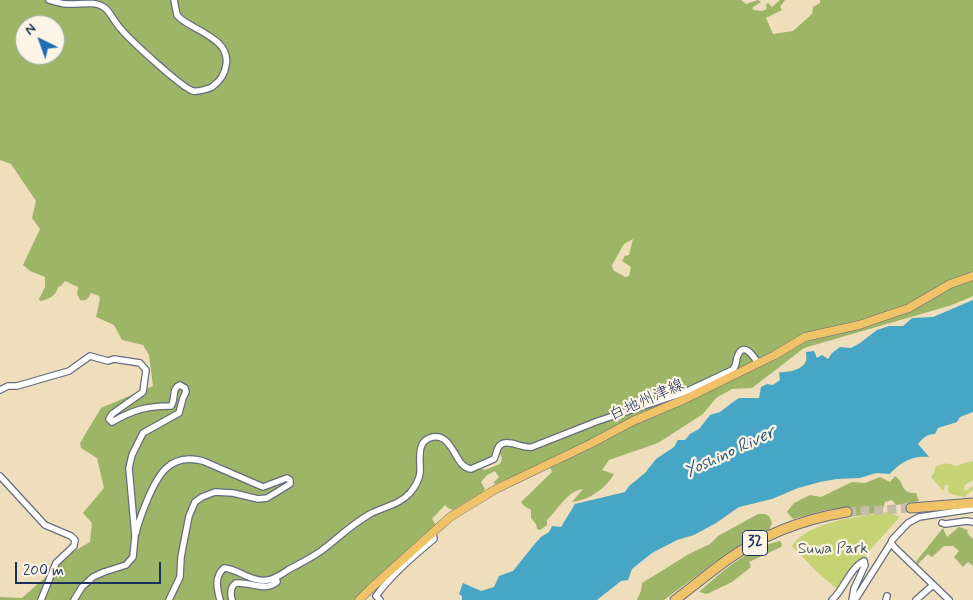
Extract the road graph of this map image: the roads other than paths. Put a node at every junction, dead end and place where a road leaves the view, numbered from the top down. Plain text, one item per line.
1 (49, 0) edge
2 (174, 0) edge
3 (973, 276) edge
4 (758, 363) junction
5 (1, 387) edge
6 (0, 476) edge
7 (973, 503) edge
8 (911, 508) tunnel mouth
9 (973, 509) edge
10 (847, 512) tunnel mouth
11 (973, 522) edge
12 (942, 523) dead end
13 (433, 532) junction
14 (135, 540) junction
15 (893, 546) junction
16 (276, 577) junction
17 (934, 585) junction
18 (376, 599) edge
19 (41, 600) edge
20 (74, 600) edge
21 (169, 600) edge
22 (220, 600) edge
23 (232, 600) edge
24 (359, 600) edge
25 (675, 600) edge
26 (832, 600) edge
27 (853, 600) edge
28 (916, 600) edge
29 (949, 600) edge

1 - 2 street
3 - 4 main road, 白地州津線
4 - 13 main road, 白地州津線
4 - 16 street
5 - 14 street
6 - 19 street
7 - 8 highway
9 - 15 street
10 - 25 highway, 32
11 - 12 street
13 - 18 street
13 - 24 main road, 白地州津線
14 - 20 street
14 - 21 street
15 - 17 street
15 - 27 street
16 - 22 street
16 - 23 street
17 - 28 street
17 - 29 street
26 - 27 street

